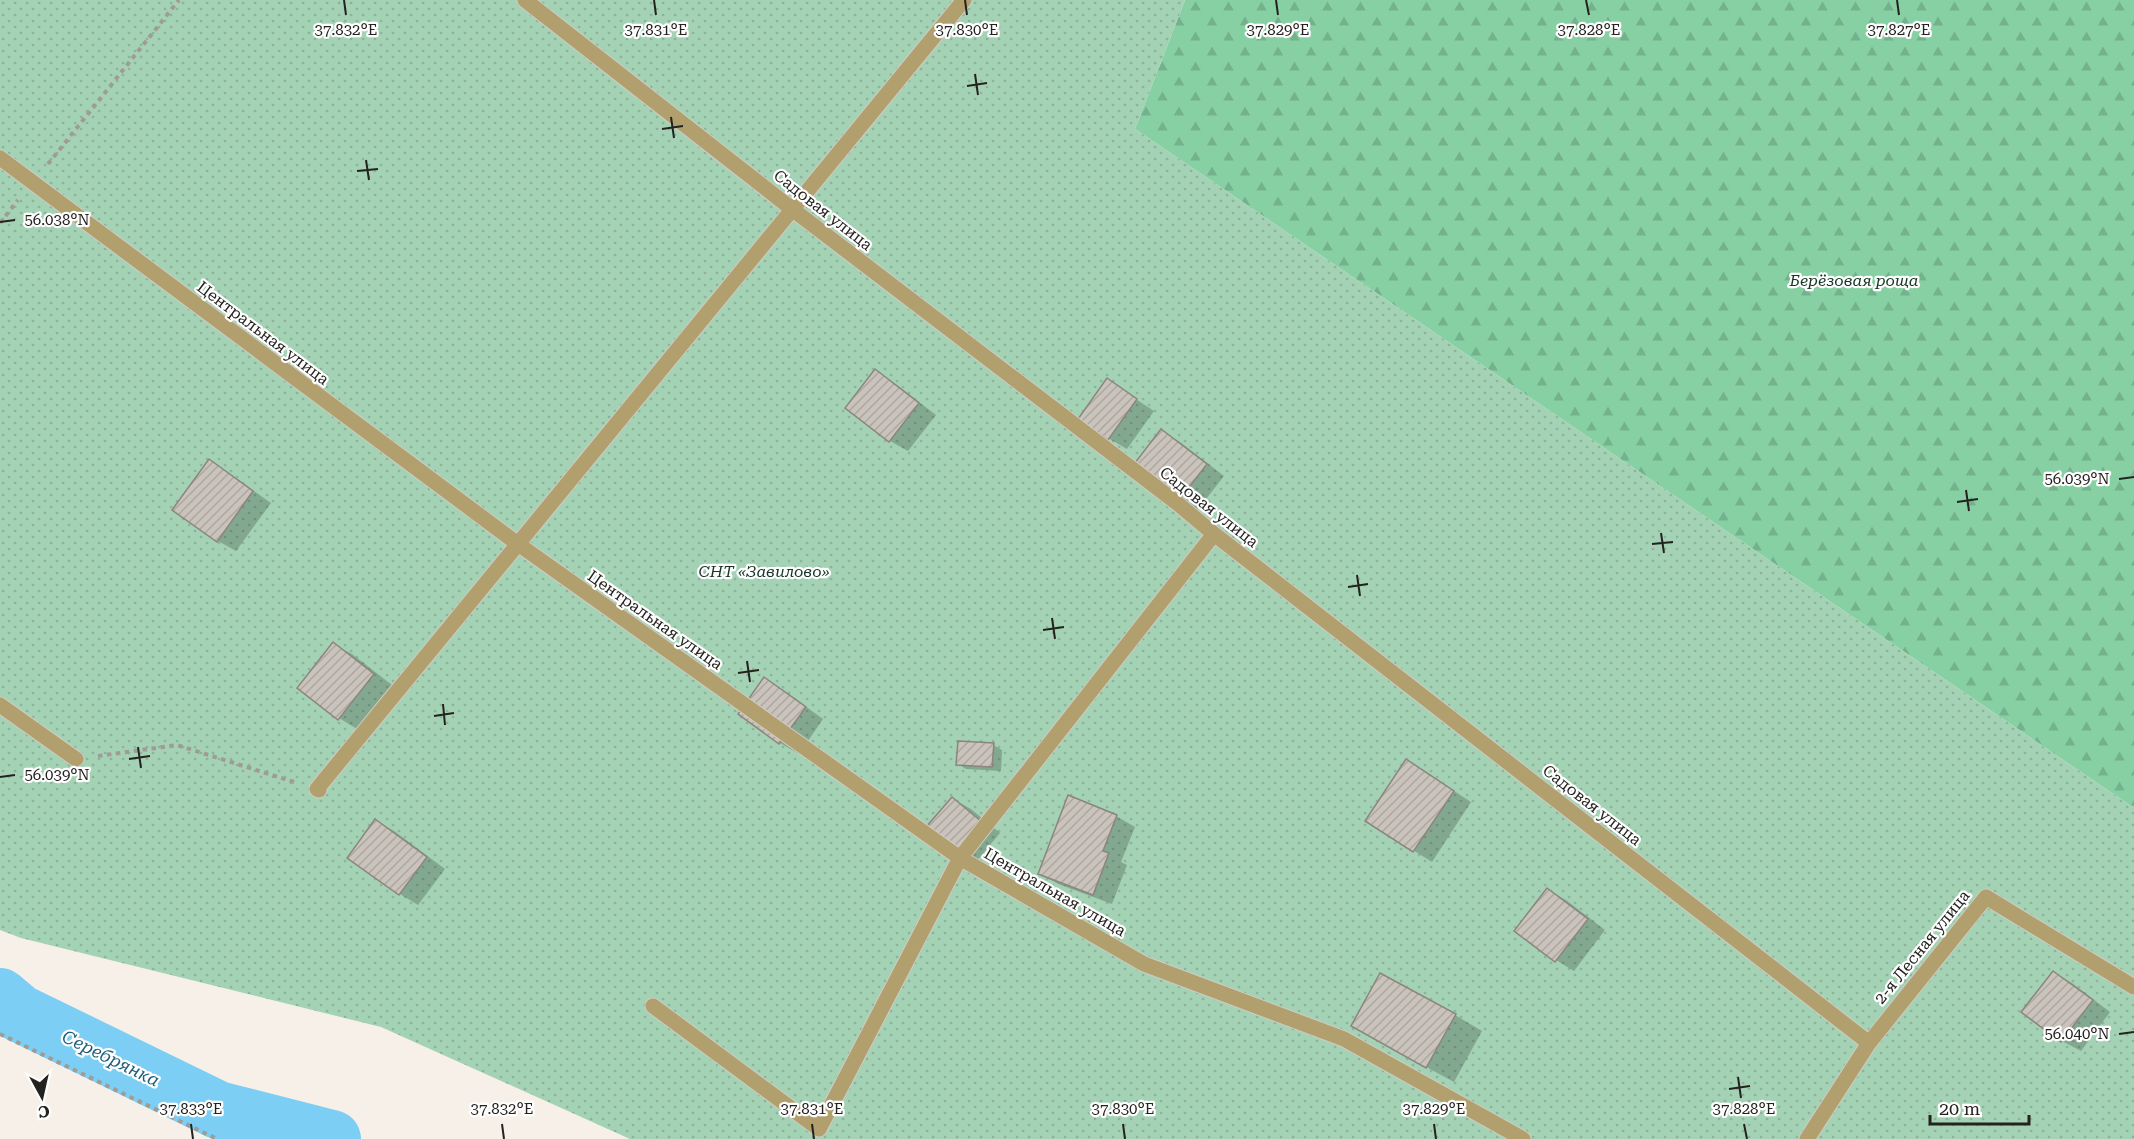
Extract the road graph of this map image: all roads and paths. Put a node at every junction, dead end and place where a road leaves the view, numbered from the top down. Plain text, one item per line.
1 (179, 0) edge
2 (525, 0) edge
3 (964, 0) edge
4 (0, 158) edge
5 (32, 183) junction
6 (792, 209) junction
7 (0, 223) edge
8 (1214, 534) junction
9 (518, 544) junction
10 (0, 705) edge
11 (76, 759) joint
12 (319, 790) joint
13 (960, 858) junction
14 (2134, 987) edge
15 (653, 1006) dead end
16 (0, 1034) edge
17 (1869, 1043) junction
18 (217, 1139) edge
19 (1523, 1139) edge
20 (1807, 1139) edge

1 - 5 path
2 - 6 lane, Садовая улица
3 - 6 lane
4 - 5 lane, Центральная улица
5 - 7 path
5 - 9 lane, Центральная улица
6 - 8 lane, Садовая улица
6 - 9 lane
8 - 13 lane
8 - 17 lane, Садовая улица
9 - 12 lane
9 - 13 lane, Центральная улица
10 - 11 lane
11 - 12 path
13 - 15 lane
13 - 19 lane, Центральная улица
14 - 17 lane, 2-я Лесная улица
16 - 18 path
17 - 20 lane

